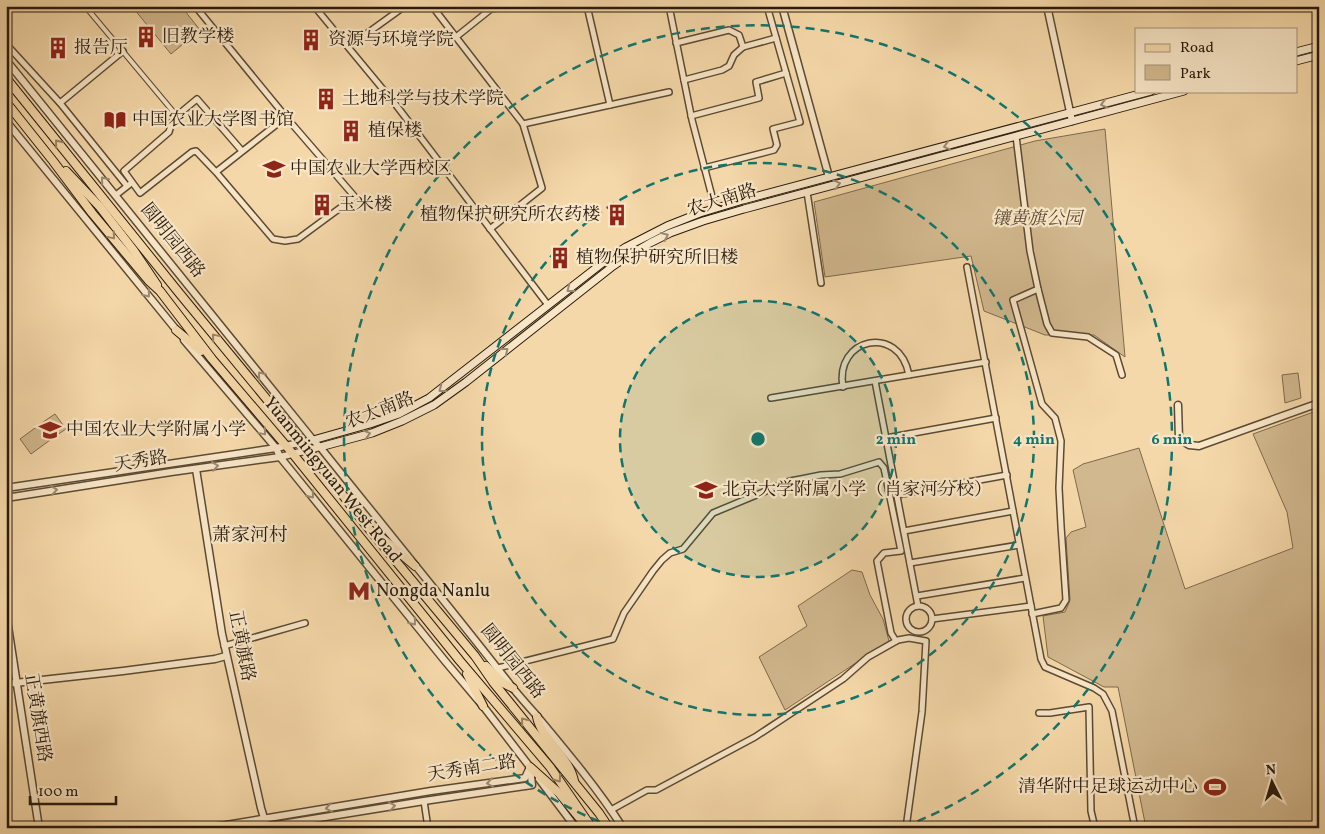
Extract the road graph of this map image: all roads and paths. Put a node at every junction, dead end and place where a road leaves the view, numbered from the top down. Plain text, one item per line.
1 (85, 6) edge
2 (195, 6) edge
3 (314, 6) edge
4 (405, 6) edge
5 (432, 6) edge
6 (505, 6) edge
7 (587, 6) edge
8 (669, 6) edge
9 (767, 6) edge
10 (782, 6) edge
11 (1047, 6) edge
12 (362, 37) dead end
13 (456, 37) junction
14 (776, 38) junction
15 (676, 43) junction
16 (6, 44) edge
17 (743, 46) junction
18 (1319, 46) edge
19 (123, 51) junction
20 (1298, 51) edge
21 (1319, 55) edge
22 (6, 60) edge
23 (1298, 60) edge
24 (6, 72) edge
25 (786, 73) junction
26 (6, 78) edge
27 (684, 80) junction
28 (13, 87) junction
29 (669, 92) dead end
30 (1147, 92) edge
31 (1180, 92) edge
32 (6, 102) edge
33 (60, 103) junction
34 (610, 105) junction
35 (1070, 113) junction
36 (176, 115) junction
37 (691, 116) junction
38 (286, 117) junction
39 (6, 120) edge
40 (1072, 121) junction
41 (523, 124) junction
42 (1016, 136) junction
43 (242, 151) junction
44 (704, 168) junction
45 (216, 172) junction
46 (829, 177) junction
47 (130, 184) junction
48 (807, 192) junction
49 (116, 195) junction
50 (715, 208) junction
51 (490, 229) junction
52 (967, 267) dead end
53 (822, 282) dead end
54 (1038, 289) junction
55 (548, 305) junction
56 (176, 330) junction
57 (212, 359) junction
58 (986, 362) junction
59 (909, 375) junction
60 (1122, 375) dead end
61 (875, 381) junction
62 (844, 386) junction
63 (771, 398) dead end
64 (1319, 403) edge
65 (1178, 405) dead end
66 (996, 418) junction
67 (886, 438) junction
68 (313, 440) junction
69 (302, 442) junction
70 (286, 446) junction
71 (320, 447) junction
72 (276, 448) junction
73 (308, 450) junction
74 (293, 454) junction
75 (280, 457) junction
76 (196, 469) junction
77 (1007, 476) junction
78 (6, 488) edge
79 (897, 495) junction
80 (6, 498) edge
81 (1013, 511) junction
82 (365, 524) junction
83 (904, 531) junction
84 (1019, 545) junction
85 (910, 563) junction
86 (415, 566) junction
87 (1025, 578) junction
88 (916, 596) junction
89 (918, 606) junction
90 (1030, 606) junction
91 (6, 613) edge
92 (1032, 614) junction
93 (932, 619) junction
94 (306, 623) dead end
95 (923, 632) junction
96 (896, 641) junction
97 (926, 641) junction
98 (224, 646) junction
99 (226, 656) junction
100 (475, 656) junction
101 (460, 661) junction
102 (498, 668) junction
103 (17, 683) junction
104 (6, 684) edge
105 (513, 688) junction
106 (483, 706) junction
107 (1039, 712) dead end
108 (537, 717) junction
109 (530, 767) junction
110 (574, 783) junction
111 (424, 801) junction
112 (611, 810) junction
113 (265, 819) junction
114 (267, 827) edge
115 (39, 828) edge
116 (208, 828) edge
117 (257, 828) edge
118 (428, 828) edge
119 (576, 828) edge
120 (588, 828) edge
121 (592, 828) edge
122 (609, 828) edge
123 (623, 828) edge
124 (906, 828) edge
125 (1095, 828) edge
126 (1135, 828) edge

1 - 19 street
2 - 38 street
3 - 51 street
4 - 12 street
5 - 13 street
6 - 13 street
7 - 34 street
8 - 15 street
9 - 14 street
10 - 46 street
11 - 35 street
13 - 41 street
14 - 17 street
14 - 25 street
15 - 17 street
15 - 27 street
16 - 33 street
17 - 27 street
18 - 20 main road
19 - 33 street
19 - 36 street
21 - 23 main road
49 -> 22 street, 圆明园西路
24 - 28 main road
25 - 37 street
25 - 44 street
26 - 28 main road, Yuanmingyuan West Road
27 - 37 street
69 -> 28 main road, Yuanmingyuan West Road
29 - 34 street
30 -> 35 main road, 农大南路
31 - 40 main road, 农大南路
32 -> 57 main road, Yuanmingyuan West Road
33 - 47 street
34 - 41 street
35 - 40 street
35 -> 46 main road, 农大南路
36 - 43 street
36 - 47 street
37 - 44 street
38 - 43 street
38 - 45 street
39 -> 56 street
40 - 42 main road, 农大南路
41 - 51 street
48 -> 42 main road, 农大南路
42 - 54 street
43 - 45 street
44 - 50 street
45 - 47 street
46 - 50 main road, 农大南路
47 - 49 street
48 - 53 street
71 -> 48 main road, 农大南路
68 -> 49 street, 圆明园西路
50 -> 55 main road, 农大南路
51 - 55 street
52 - 58 street
54 - 60 street
54 - 92 street
55 -> 68 main road, 农大南路
56 - 57 main road
56 -> 72 street
57 - 70 main road, Yuanmingyuan West Road
58 - 59 street
58 - 66 street
59 - 61 street
59 - 62 street
61 - 62 street
61 - 67 street
62 - 63 street
64 - 65 street
66 - 67 street
66 - 77 street
67 - 79 street
68 - 69 street, 天秀路
68 - 71 street, 圆明园西路
69 - 70 street, 天秀路
69 - 73 main road, Yuanmingyuan West Road
70 - 72 street, 天秀路
70 - 74 main road, Yuanmingyuan West Road
71 - 73 street, 天秀路
71 - 86 street, 圆明园西路
72 - 75 street
72 - 78 street, 天秀路
73 - 74 street, 天秀路
73 - 82 main road, Yuanmingyuan West Road
74 - 75 street, 天秀路
74 - 101 main road, Yuanmingyuan West Road
76 -> 75 street, 天秀路
75 -> 106 street
80 -> 76 street, 天秀路
76 - 98 street, 正黄旗路
77 - 79 street
77 - 81 street
79 - 83 street
81 - 83 street
81 - 84 street
82 - 86 main road
82 - 100 main road, Yuanmingyuan West Road
83 - 85 street
84 - 85 street
84 - 87 street
85 - 88 street
86 - 102 street, 圆明园西路
87 - 88 street
87 - 90 street
88 - 89 street
89 - 93 street
89 - 95 street
90 - 92 street
90 - 93 street
91 - 103 street, 正黄旗西路
92 - 126 street
93 - 95 street
94 - 98 street
95 - 97 street
96 - 97 street
96 - 102 street
96 - 112 street
97 - 124 street
98 - 99 street, 正黄旗路
99 - 103 street
99 - 113 street, 正黄旗路
100 - 105 main road
110 -> 100 main road, Yuanmingyuan West Road
101 - 106 main road
101 -> 121 main road, Yuanmingyuan West Road
102 - 105 street, 圆明园西路
103 - 104 street
103 - 115 street, 正黄旗西路
105 - 108 street, 圆明园西路
106 - 109 street
107 - 125 street
108 - 110 main road
108 - 112 street, 圆明园西路
109 - 111 street, 天秀南二路
109 -> 113 street, 天秀南二路
109 - 119 street
109 - 120 main road
110 - 122 main road, Yuanmingyuan West Road
114 -> 111 street, 天秀南二路
111 - 118 street
112 - 123 street, 圆明园西路
113 - 114 street, 正黄旗路
113 - 116 street, 天秀南二路
114 - 117 street, 天秀南二路

